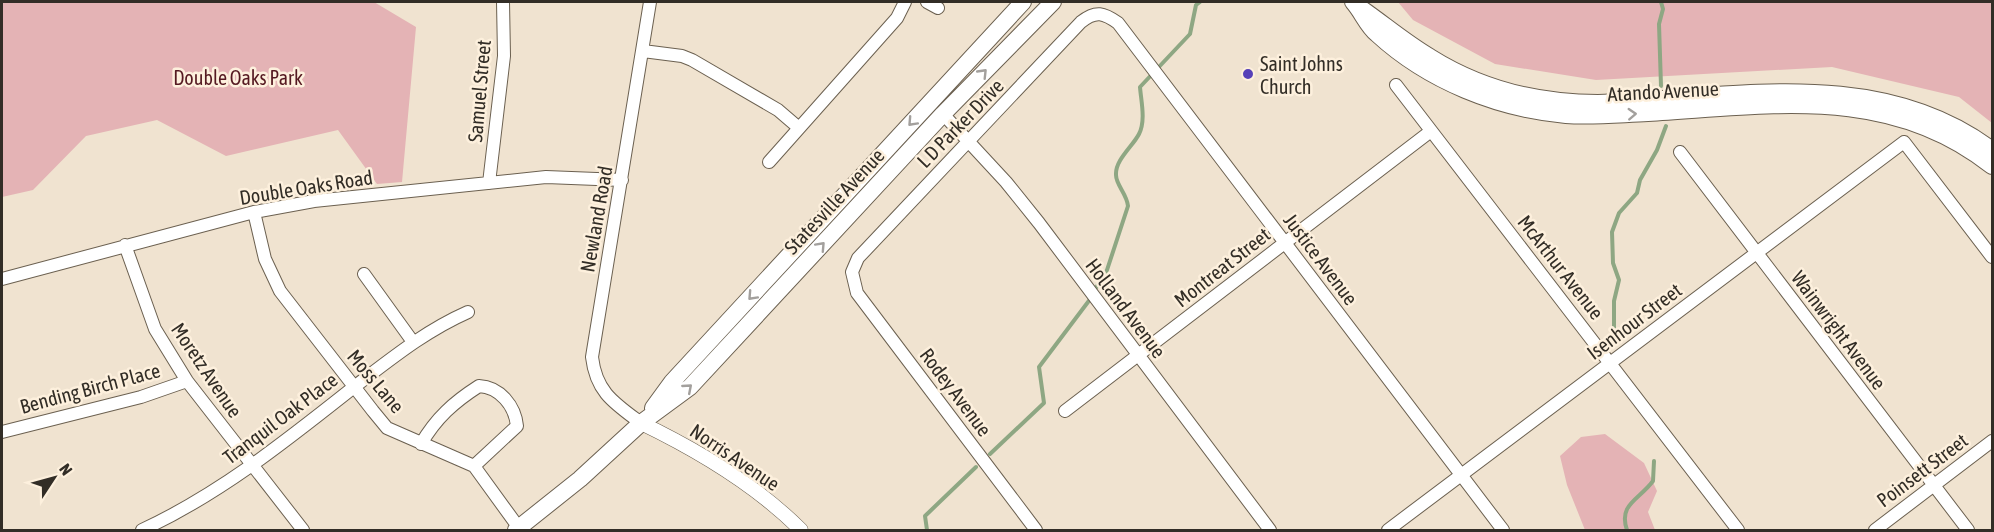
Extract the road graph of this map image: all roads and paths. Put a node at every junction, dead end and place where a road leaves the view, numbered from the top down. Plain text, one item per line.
1 (503, 2) edge
2 (650, 2) edge
3 (905, 2) edge
4 (1023, 2) edge
5 (1053, 2) edge
6 (1355, 4) edge
7 (1105, 14) joint
8 (643, 51) junction
9 (1396, 85) dead end
10 (943, 114) junction
11 (799, 128) junction
12 (1431, 131) junction
13 (969, 141) junction
14 (1992, 150) edge
15 (1680, 152) dead end
16 (769, 162) dead end
17 (1992, 166) edge
18 (622, 180) junction
19 (489, 183) junction
20 (254, 212) junction
21 (1284, 244) junction
22 (125, 245) junction
23 (1756, 253) junction
24 (1992, 257) edge
25 (852, 272) joint
26 (364, 274) dead end
27 (2, 279) edge
28 (468, 312) dead end
29 (413, 342) junction
30 (1137, 357) junction
31 (1610, 363) junction
32 (187, 381) junction
33 (354, 387) junction
34 (1065, 411) dead end
35 (641, 423) junction
36 (2, 432) edge
37 (1992, 441) edge
38 (421, 444) junction
39 (474, 466) junction
40 (251, 467) junction
41 (1462, 476) junction
42 (1933, 486) junction
43 (518, 529) edge
44 (142, 531) edge
45 (303, 531) edge
46 (801, 531) edge
47 (1036, 531) edge
48 (1270, 531) edge
49 (1388, 531) edge
50 (1503, 531) edge
51 (1738, 531) edge
52 (1875, 531) edge
53 (1968, 531) edge

1 - 19 street, Samuel Street
2 - 8 street, Newland Road
3 - 11 street
4 -> 35 main road, Statesville Avenue
10 -> 5 main road, Statesville Avenue
6 - 14 main road, Atando Avenue
6 -> 17 main road, Atando Avenue
7 - 13 street, L D Parker Drive
7 - 21 street, Justice Avenue
8 - 11 street
8 - 18 street, Newland Road
9 - 12 street, McArthur Avenue
10 - 13 street, Holland Avenue
35 -> 10 main road, Statesville Avenue
11 - 16 street
12 - 21 street, Montreat Street
12 - 31 street, McArthur Avenue
13 - 25 street, L D Parker Drive
13 - 30 street, Holland Avenue
15 - 23 street, Wainwright Avenue
18 - 19 street, Double Oaks Road
18 - 35 street, Newland Road
19 - 20 street, Double Oaks Road
20 - 22 street, Double Oaks Road
20 - 33 street, Moss Lane
21 - 30 street, Montreat Street
21 - 41 street, Justice Avenue
22 - 27 street, Double Oaks Road
22 - 32 street, Moretz Avenue
23 - 24 street, Isenhour Street
23 - 31 street, Isenhour Street
23 - 42 street, Wainwright Avenue
25 - 47 street, Rodey Avenue
26 - 29 street
28 - 29 street, Tranquil Oak Place
29 - 33 street, Tranquil Oak Place
30 - 34 street, Montreat Street
30 - 48 street, Holland Avenue
31 - 41 street, Isenhour Street
31 - 51 street, McArthur Avenue
32 - 36 street, Bending Birch Place
32 - 40 street, Moretz Avenue
33 - 38 street, Moss Lane
33 - 40 street, Tranquil Oak Place
35 - 43 main road, Statesville Avenue
35 - 46 street, Norris Avenue
37 - 42 street, Poinsett Street
38 - 39 street, Moss Lane
38 - 39 street
39 - 43 street
40 - 44 street, Tranquil Oak Place
40 - 45 street, Moretz Avenue
41 - 49 street, Isenhour Street
41 - 50 street, Justice Avenue
42 - 52 street, Poinsett Street
42 - 53 street, Wainwright Avenue

